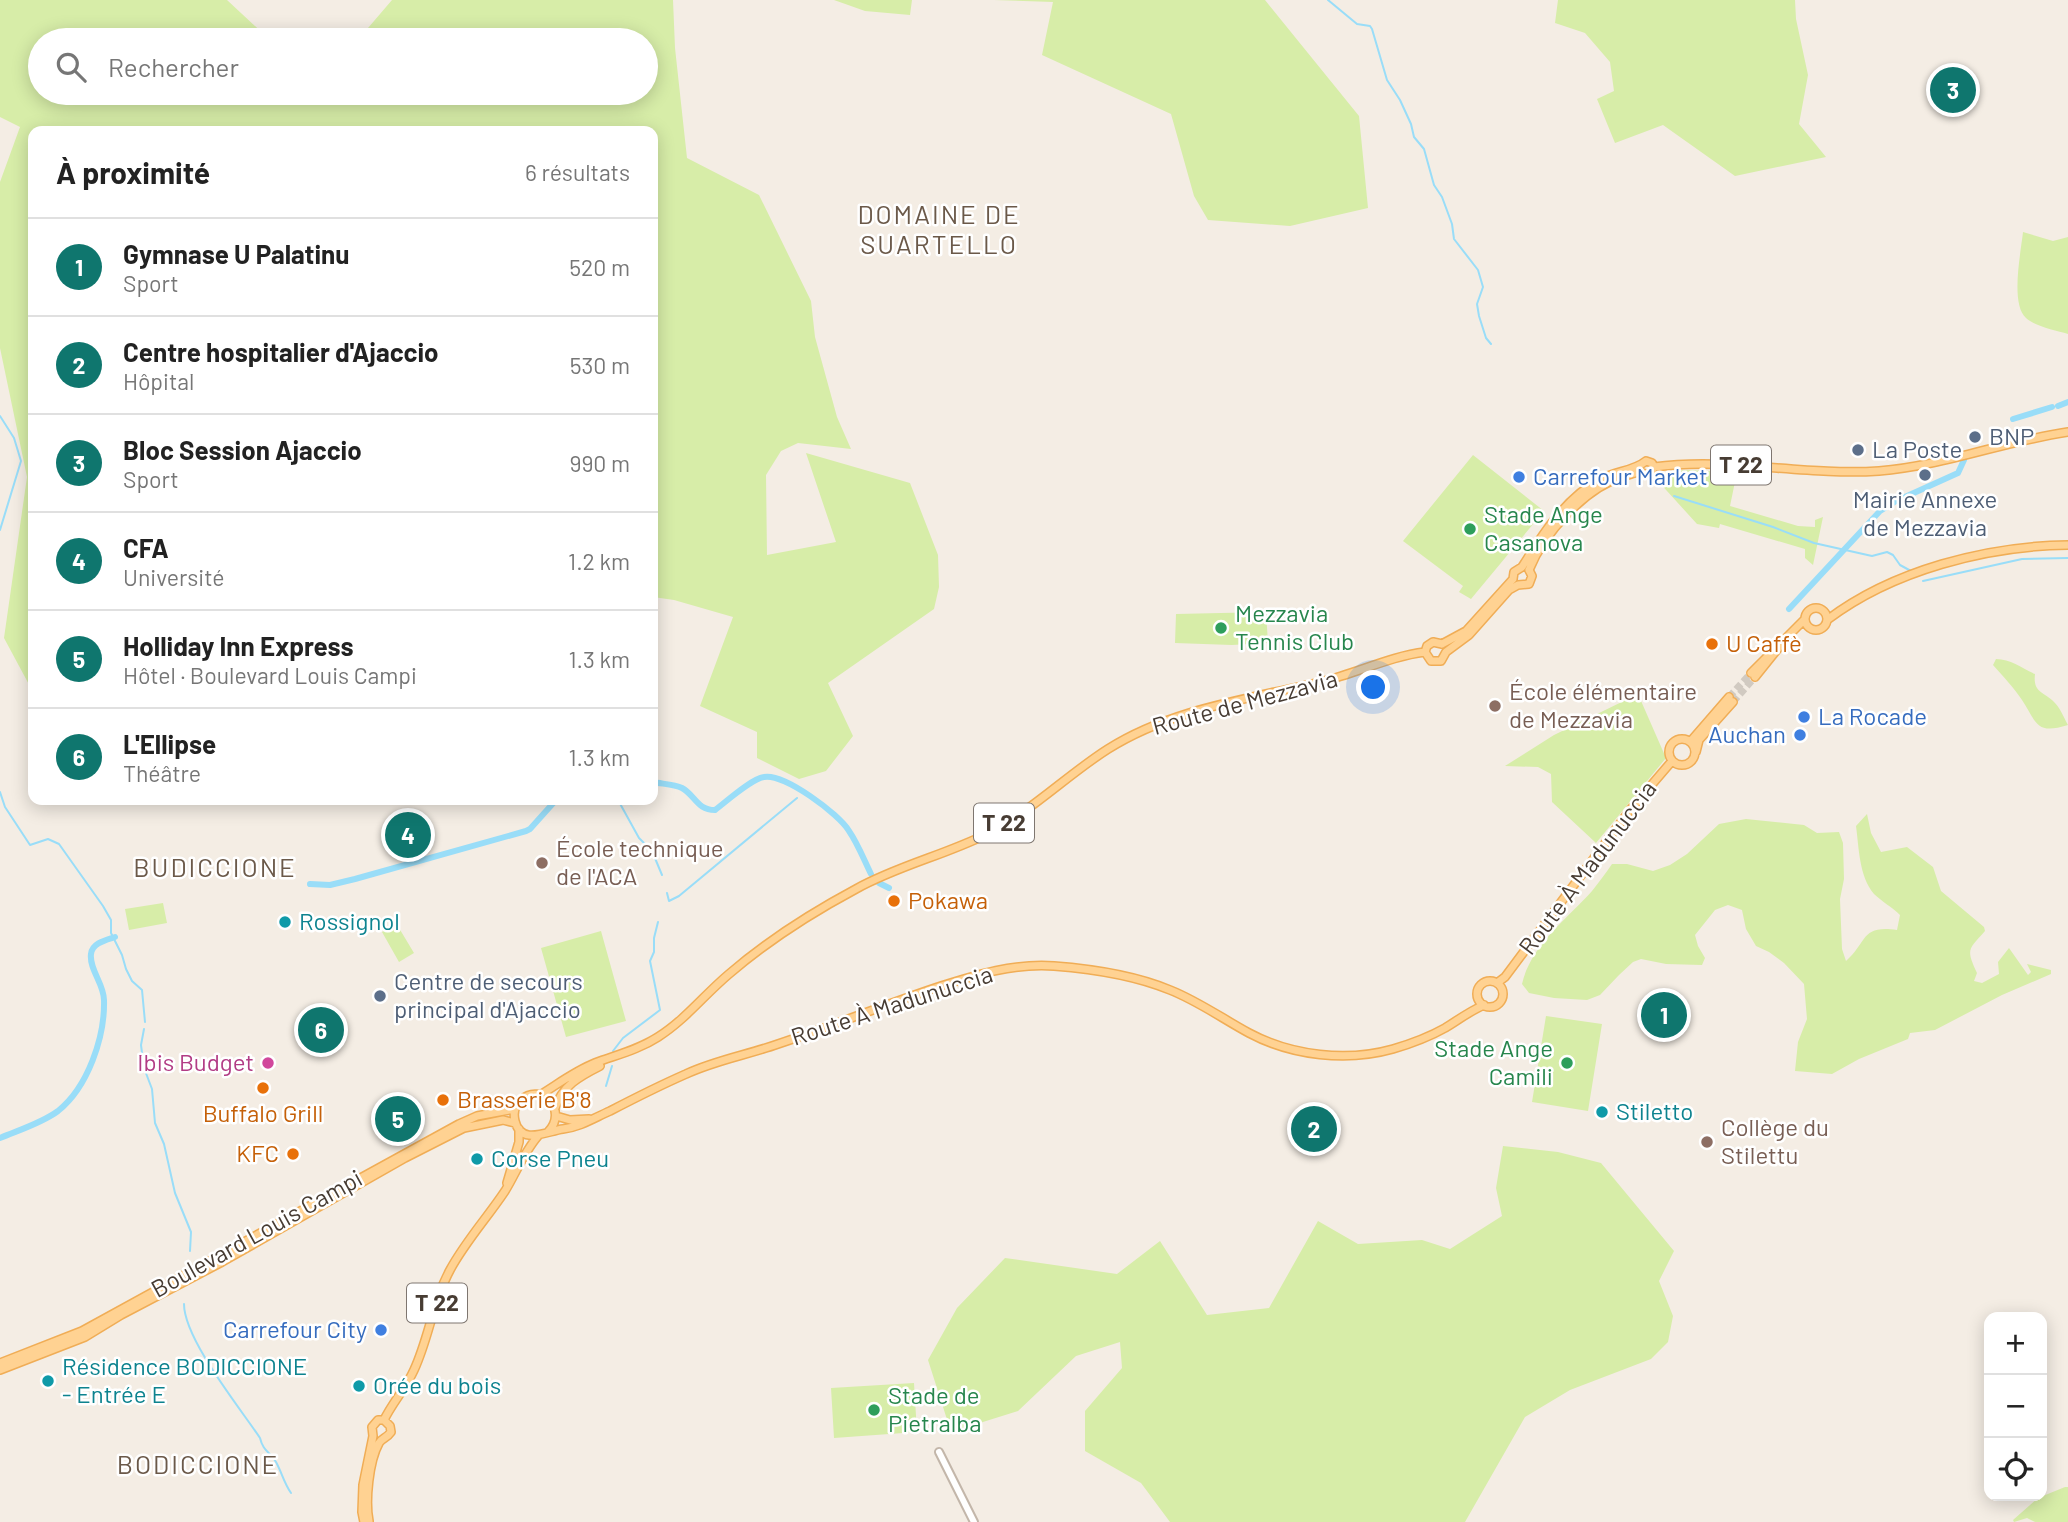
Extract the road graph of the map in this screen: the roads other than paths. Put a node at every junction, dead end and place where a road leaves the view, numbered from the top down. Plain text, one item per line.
1 (2068, 432) edge
2 (2068, 545) edge
3 (1526, 569) junction
4 (1516, 582) junction
5 (1846, 606) junction
6 (1823, 610) junction
7 (1804, 620) junction
8 (1827, 620) junction
9 (1809, 629) junction
10 (1791, 635) junction
11 (1444, 648) junction
12 (1425, 652) junction
13 (1753, 675) tunnel mouth
14 (1690, 742) junction
15 (1695, 753) junction
16 (1672, 761) junction
17 (1499, 986) junction
18 (1481, 1002) junction
19 (612, 1058) junction
20 (540, 1095) junction
21 (515, 1109) junction
22 (555, 1112) junction
23 (593, 1119) junction
24 (517, 1126) junction
25 (548, 1132) junction
26 (537, 1136) junction
27 (504, 1192) junction
28 (0, 1363) edge
29 (0, 1370) edge
30 (384, 1420) junction
31 (373, 1436) junction
32 (382, 1440) junction
33 (939, 1452) dead end
34 (367, 1522) edge
35 (974, 1522) edge

1 - 3 main road, T 22
2 - 5 main road
3 - 4 main road
3 - 4 main road
4 - 11 main road
5 - 6 main road
5 - 8 main road
6 - 7 main road
6 - 8 main road
7 - 9 main road
7 - 10 main road
8 - 9 main road
9 - 10 main road
10 - 13 main road
11 - 12 main road
11 - 12 main road
12 - 19 main road, Route de Mezzavia / T 22
14 - 15 main road
14 - 15 main road
14 - 16 main road
15 - 16 main road
16 - 17 main road, Route À Madunuccia
17 - 18 main road
17 - 18 main road
18 - 23 main road, Route À Madunuccia
19 - 20 main road, Route de Mezzavia / T 22
19 - 22 main road, Route de Mezzavia / T 22
20 - 21 main road
20 - 22 main road
21 - 24 main road
21 - 28 main road, Boulevard Louis Campi
22 - 23 main road, Route À Madunuccia
22 - 25 main road
23 - 25 main road, Route À Madunuccia
24 - 26 main road
24 - 27 main road, T 22
24 - 29 main road, Boulevard Louis Campi
25 - 26 main road
26 - 27 main road, T 22
27 - 30 main road, T 22
30 - 31 main road
30 - 32 main road
31 - 32 main road
31 - 34 main road
32 - 34 main road
33 - 35 street

